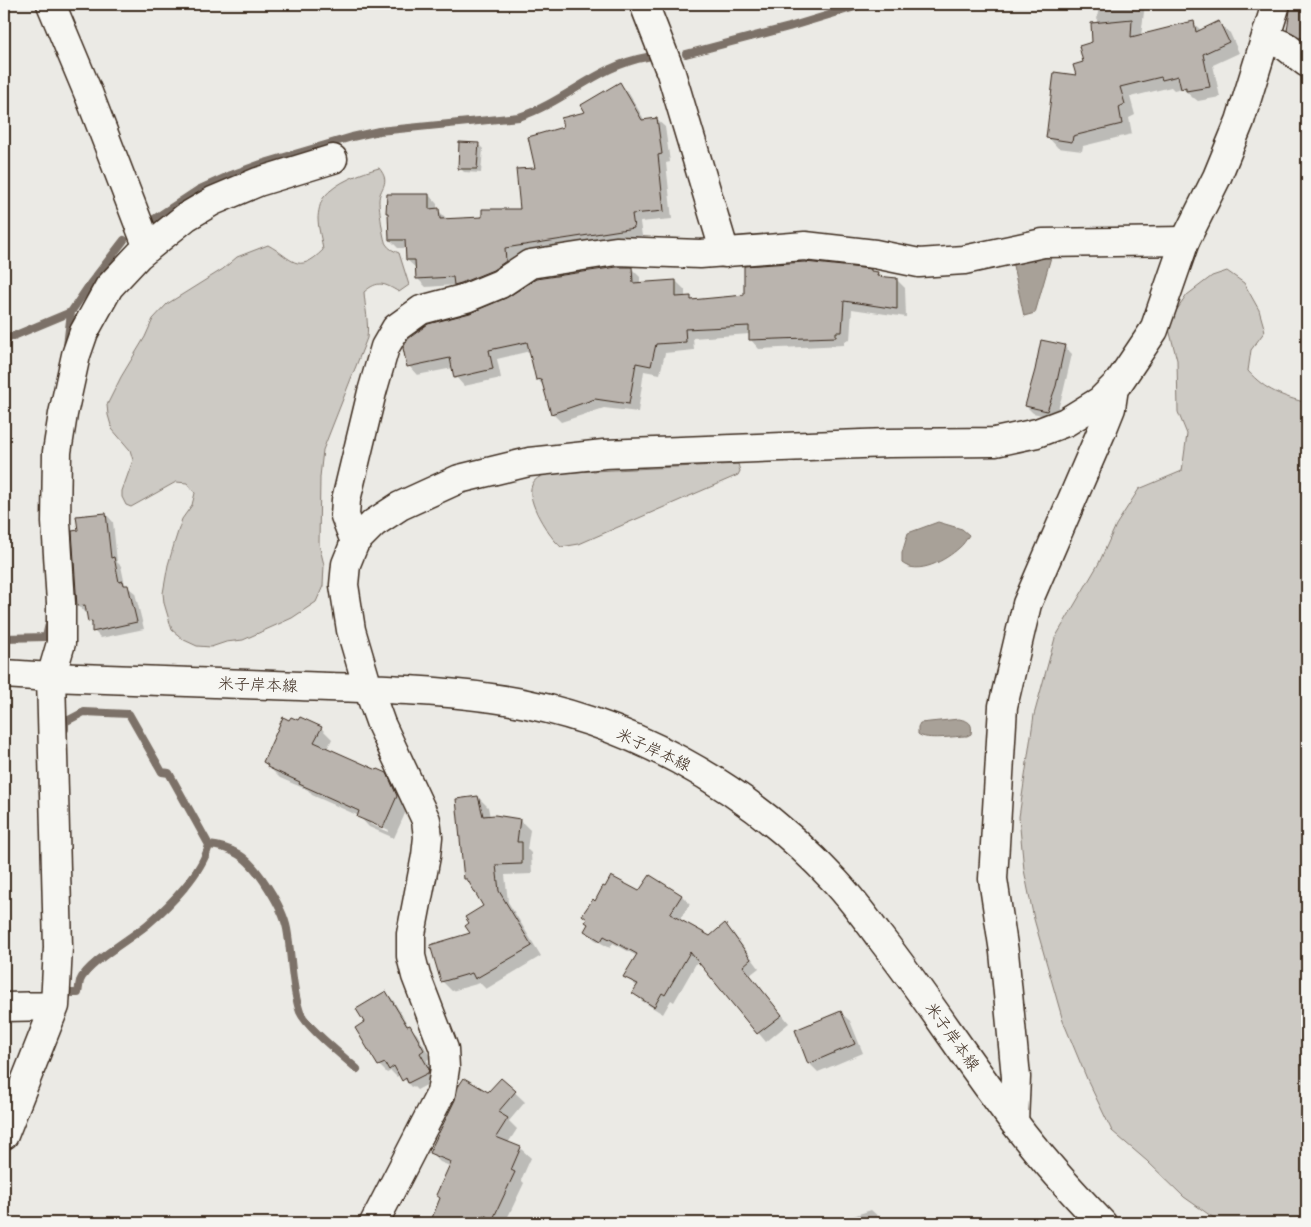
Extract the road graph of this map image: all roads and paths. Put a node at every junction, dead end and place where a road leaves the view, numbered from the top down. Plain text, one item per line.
1 (51, 4) edge
2 (644, 4) edge
3 (1276, 4) edge
4 (1266, 38) junction
5 (1307, 63) edge
6 (333, 159) dead end
7 (1185, 241) junction
8 (148, 248) junction
9 (725, 252) junction
10 (1114, 388) junction
11 (355, 542) junction
12 (4, 674) edge
13 (51, 677) junction
14 (368, 688) junction
15 (55, 1006) junction
16 (4, 1007) edge
17 (1014, 1122) junction
18 (4, 1135) edge
19 (374, 1223) edge
20 (1102, 1223) edge

1 - 8 street
2 - 9 street
3 - 4 street
4 - 5 street
4 - 7 street
6 - 8 street
7 - 9 street
7 - 10 street
8 - 13 street
9 - 11 street
10 - 11 street
10 - 17 street
11 - 14 street
12 - 13 street, 米子岸本線
13 - 14 street, 米子岸本線
13 - 15 street
14 - 17 street, 米子岸本線
14 - 19 street
15 - 16 street
15 - 18 street
17 - 20 street, 米子岸本線

